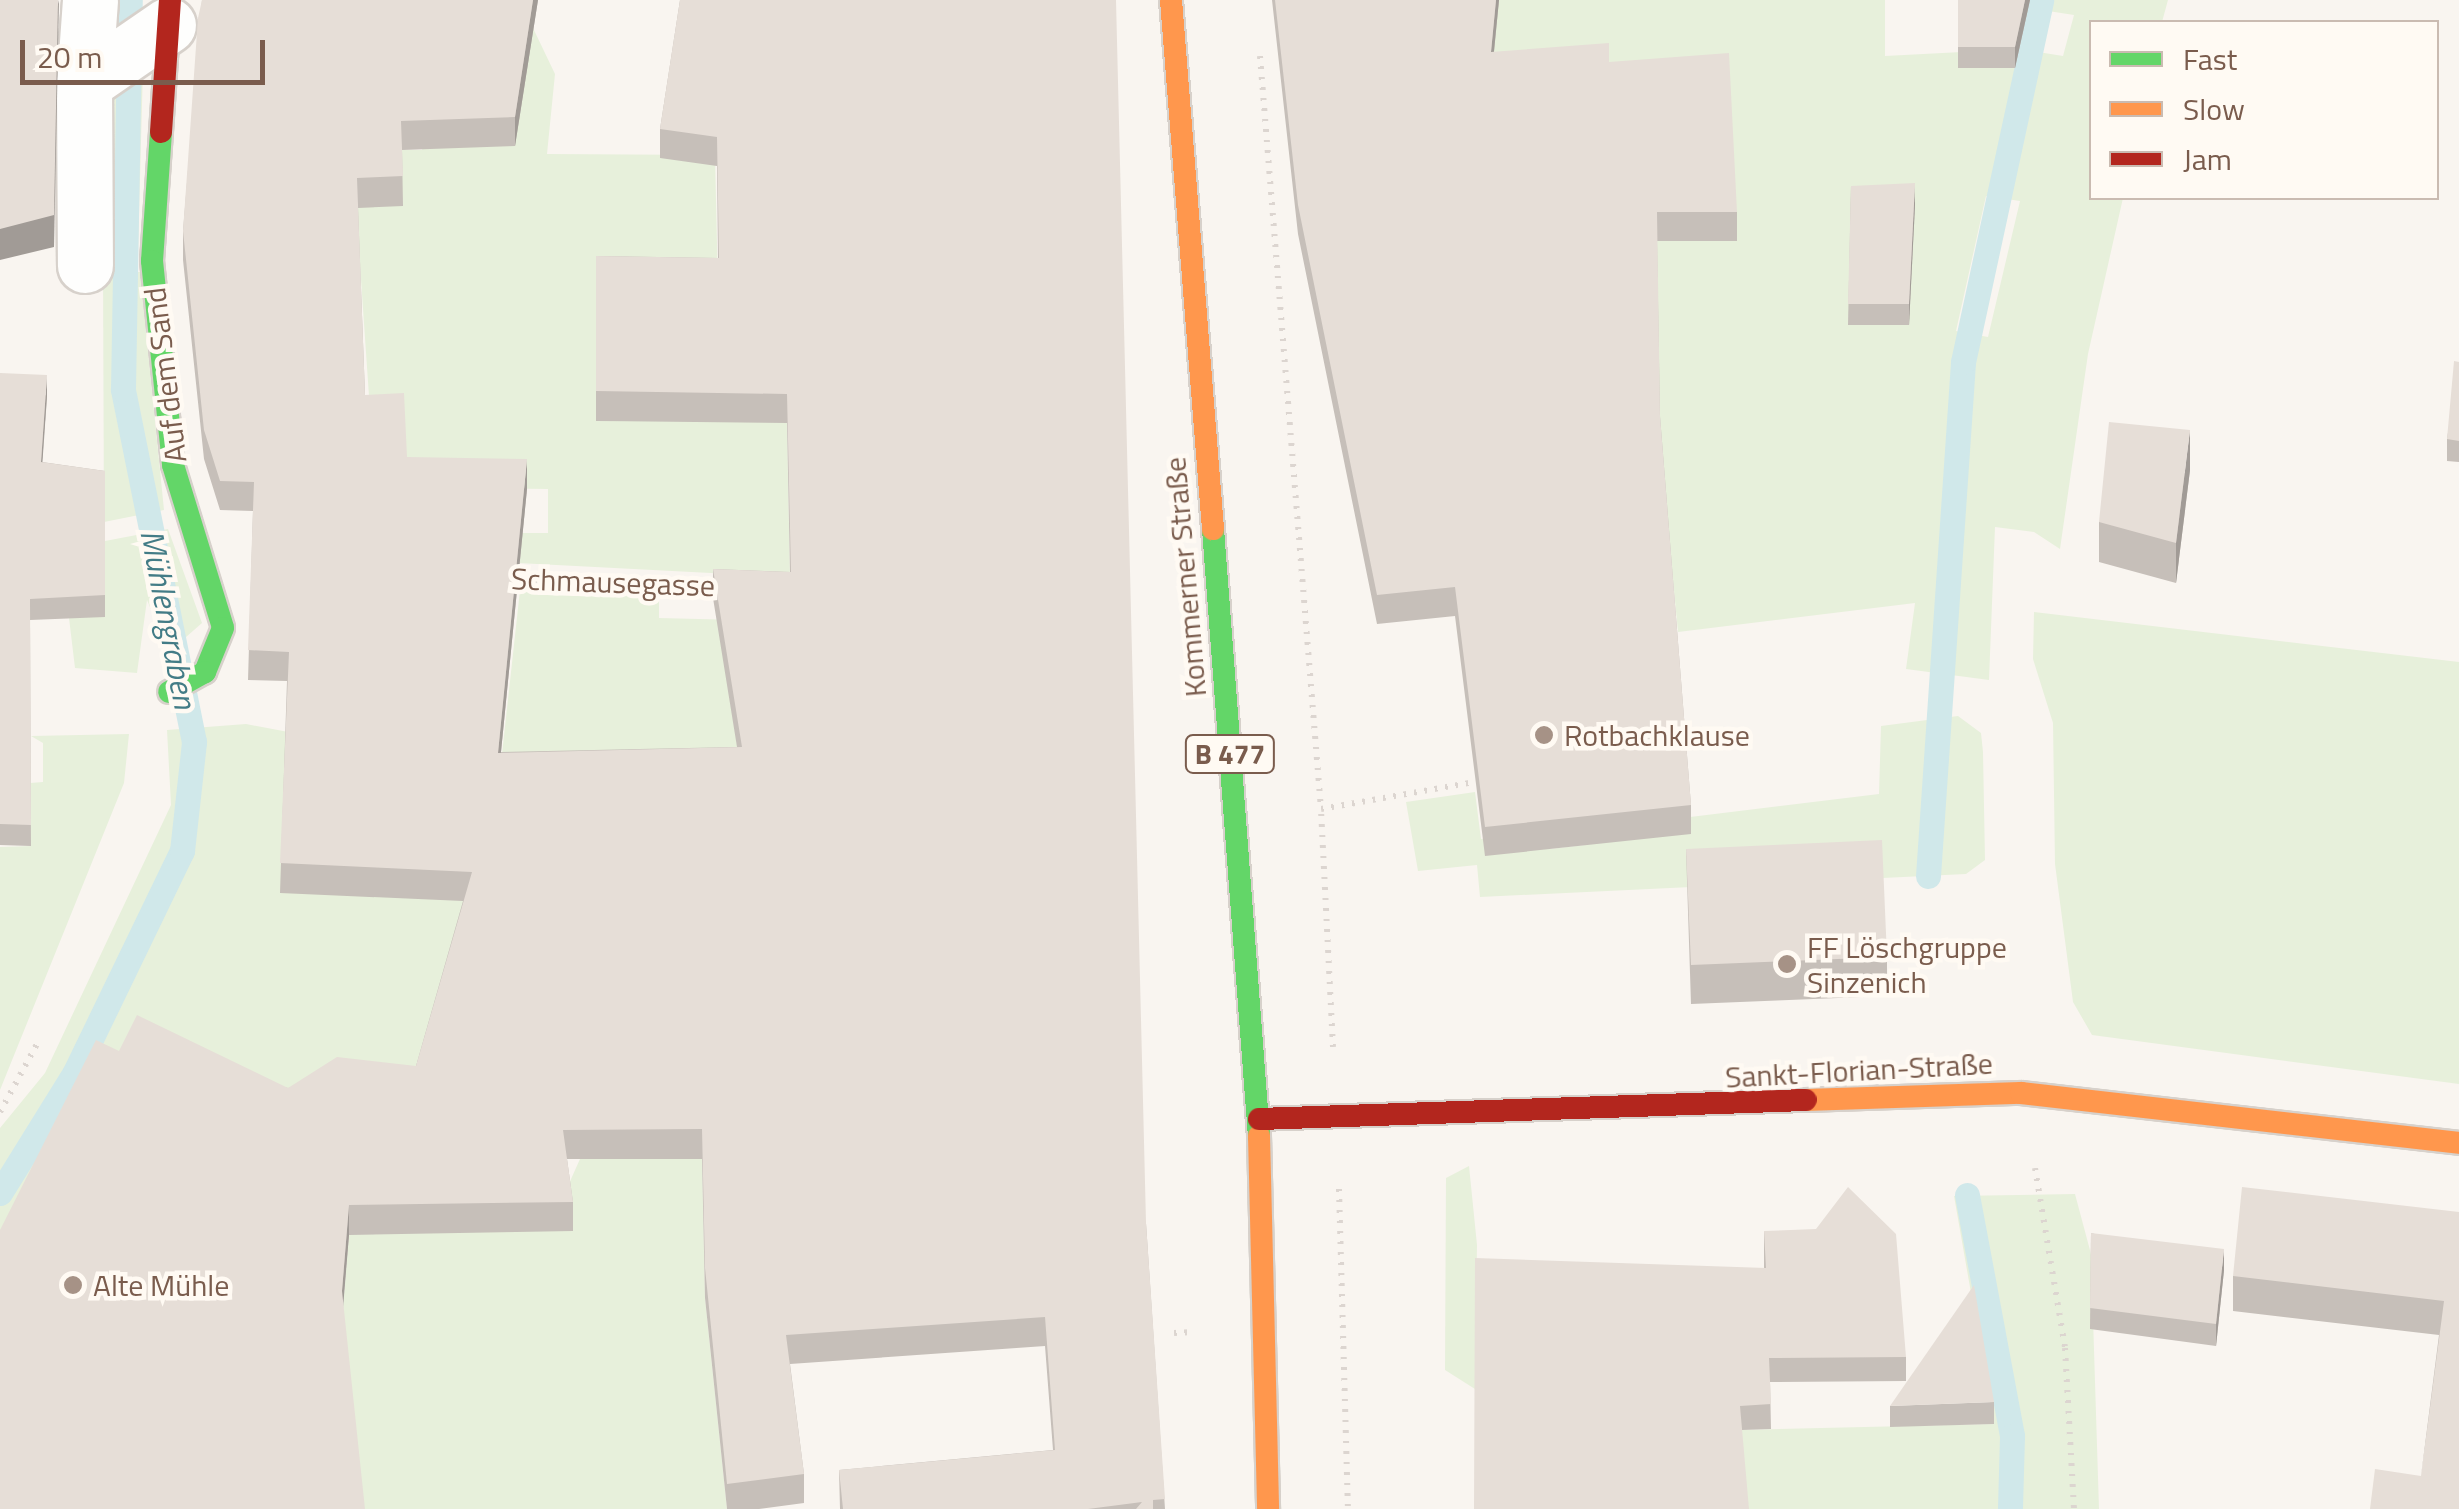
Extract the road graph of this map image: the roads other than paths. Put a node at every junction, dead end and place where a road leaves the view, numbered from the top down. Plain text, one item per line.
1 (90, 0) edge
2 (1170, 0) edge
3 (134, 44) edge
4 (84, 265) dead end
5 (169, 692) dead end
6 (1260, 1118) junction
7 (2459, 1143) edge
8 (1268, 1509) edge

1 - 3 street, Auf dem Sand
2 - 6 street, Kommerner Straße / B 477
3 - 4 street, Auf dem Sand
3 - 5 street, Auf dem Sand
6 - 7 street, Sankt-Florian-Straße
6 - 8 street, Kommerner Straße / B 477

